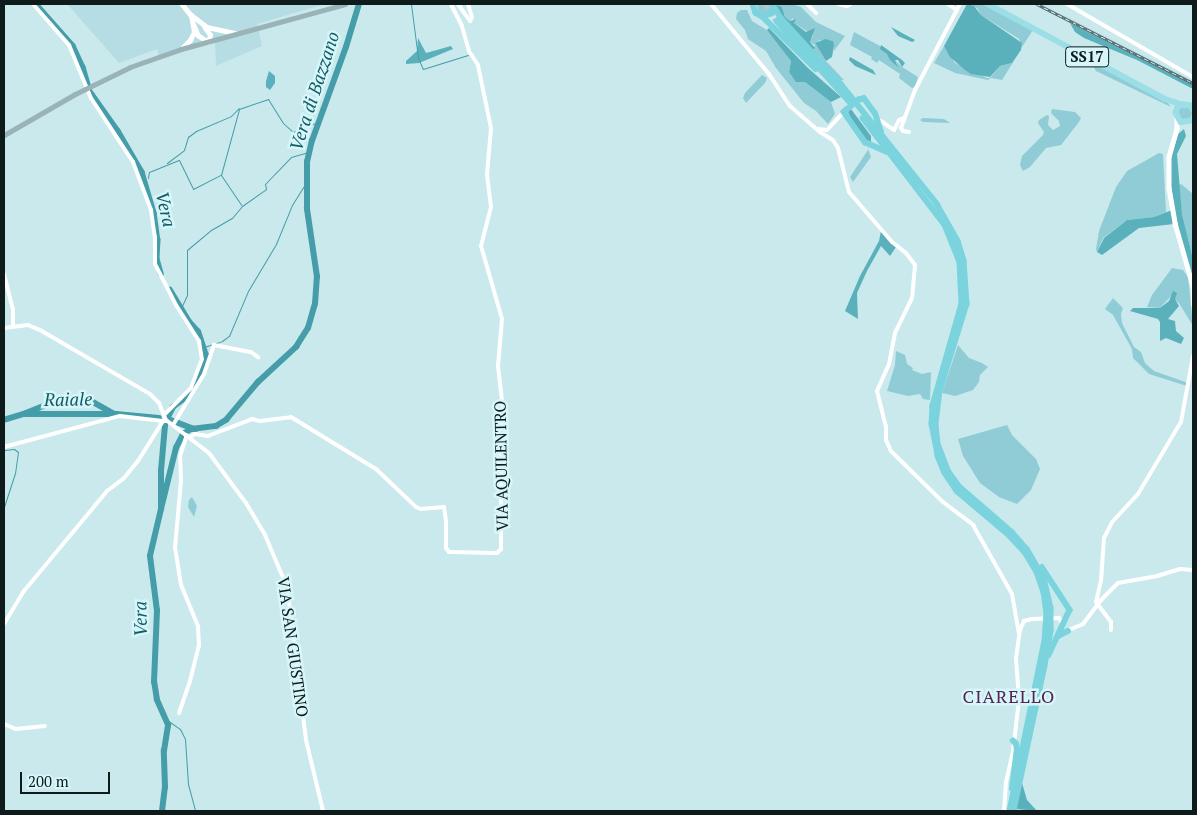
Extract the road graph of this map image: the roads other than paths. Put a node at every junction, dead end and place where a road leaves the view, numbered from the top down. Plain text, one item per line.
1 (33, 4) edge
2 (183, 4) edge
3 (345, 4) edge
4 (452, 4) edge
5 (458, 4) edge
6 (468, 4) edge
7 (711, 4) edge
8 (754, 4) edge
9 (772, 4) edge
10 (807, 4) edge
11 (838, 4) edge
12 (852, 4) edge
13 (948, 4) edge
14 (961, 4) edge
15 (988, 4) edge
16 (1068, 4) edge
17 (957, 10) junction
18 (189, 12) junction
19 (816, 13) dead end
20 (763, 17) junction
21 (777, 21) tunnel mouth
22 (201, 24) junction
23 (194, 25) junction
24 (241, 33) junction
25 (208, 42) junction
26 (181, 49) junction
27 (1193, 77) edge
28 (87, 87) junction
29 (1165, 99) junction
30 (851, 105) junction
31 (1185, 105) junction
32 (1193, 107) edge
33 (874, 112) junction
34 (1176, 116) junction
35 (904, 118) junction
36 (866, 119) junction
37 (1191, 120) edge
38 (881, 121) dead end
39 (819, 130) junction
40 (909, 132) dead end
41 (4, 135) edge
42 (1174, 138) junction
43 (884, 139) junction
44 (870, 143) junction
45 (894, 158) junction
46 (4, 274) edge
47 (1193, 286) edge
48 (1193, 305) edge
49 (14, 325) junction
50 (4, 328) edge
51 (1193, 356) edge
52 (258, 357) dead end
53 (165, 419) junction
54 (174, 423) junction
55 (186, 434) junction
56 (4, 447) edge
57 (1030, 552) junction
58 (1193, 570) edge
59 (1097, 604) junction
60 (1068, 615) junction
61 (1058, 618) junction
62 (4, 624) edge
63 (1062, 626) junction
64 (1111, 630) dead end
65 (1068, 631) junction
66 (1019, 632) junction
67 (1058, 636) junction
68 (1045, 666) junction
69 (179, 713) dead end
70 (4, 724) edge
71 (45, 726) dead end
72 (1013, 741) junction
73 (1013, 795) junction
74 (323, 811) edge
75 (1004, 811) edge
76 (1010, 811) edge
77 (1014, 811) edge

1 - 28 street
2 - 18 street
3 - 24 main road
4 - 55 street, VIA AQUILENTRO
5 - 6 street
7 - 39 street
8 - 20 highway
9 - 20 highway
9 - 30 highway
10 - 19 street
11 - 12 street
13 - 17 street
14 - 17 street
15 - 29 main road, SS17
16 - 27 street
17 - 35 street
18 - 22 street
18 - 23 street
20 - 30 highway
21 - 30 highway
22 - 24 street
22 - 25 street
23 - 25 street
23 - 26 street
24 - 25 main road
25 - 26 main road
26 - 28 main road
28 - 41 main road
28 - 53 street
29 - 31 main road, SS17
29 - 34 main road, SS17
30 - 33 highway
30 - 36 highway
30 - 39 street
30 - 44 highway
31 - 32 main road, SS17
31 - 34 main road
33 - 36 highway
33 - 43 highway
34 - 37 main road, SS17
34 - 42 street
35 - 38 street
35 - 40 street
36 - 43 highway
36 - 44 highway
36 - 45 highway
37 - 42 street
39 - 66 street
42 - 47 street
43 - 57 highway
44 - 45 highway
45 - 73 highway
46 - 49 street
47 - 48 street
49 - 50 street, VIA SAN GIUSTINO
49 - 53 street, VIA SAN GIUSTINO
51 - 59 street
52 - 54 street
53 - 54 street, VIA SAN GIUSTINO
53 - 56 street
53 - 62 street
54 - 55 street, VIA SAN GIUSTINO
55 - 69 street
55 - 74 street, VIA SAN GIUSTINO
57 - 60 highway
57 - 68 highway
58 - 59 street
59 - 64 street
59 - 65 street
60 - 61 highway
60 - 63 highway
61 - 63 street
61 - 66 street
63 - 65 street
63 - 67 highway
65 - 67 highway
66 - 72 street
67 - 68 highway
68 - 77 highway
70 - 71 street
72 - 73 highway
72 - 75 street
73 - 76 highway

